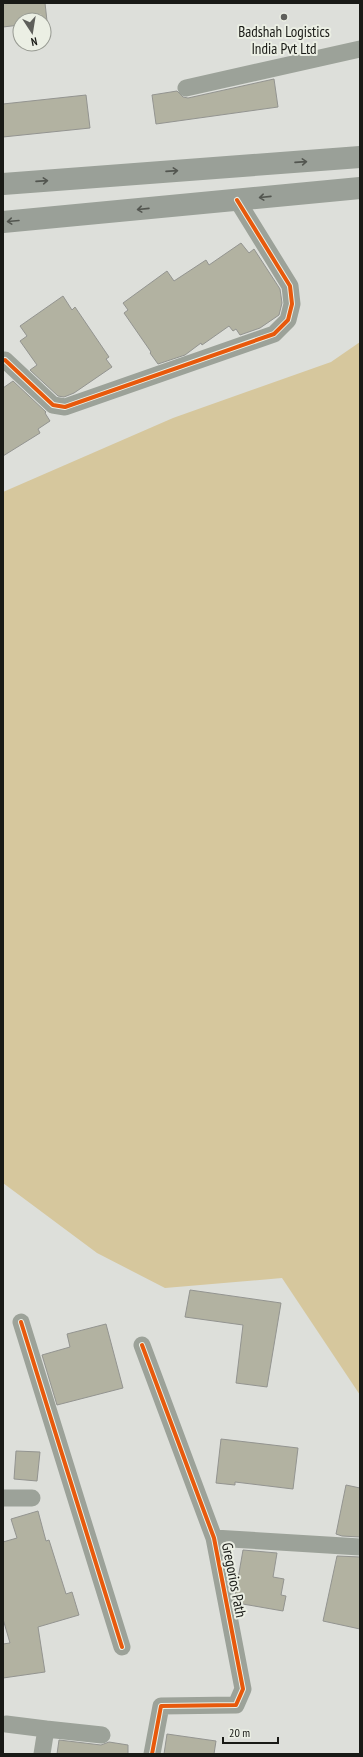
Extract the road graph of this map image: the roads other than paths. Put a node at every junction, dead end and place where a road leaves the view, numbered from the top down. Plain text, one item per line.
1 (360, 50) edge
2 (186, 88) dead end
3 (360, 157) edge
4 (3, 184) edge
5 (360, 188) edge
6 (238, 200) junction
7 (3, 222) edge
8 (4, 356) edge
9 (21, 1322) dead end
10 (142, 1345) dead end
11 (3, 1498) edge
12 (32, 1498) dead end
13 (214, 1538) junction
14 (360, 1547) edge
15 (122, 1647) dead end
16 (6, 1724) dead end
17 (46, 1729) junction
18 (102, 1735) dead end
19 (42, 1754) edge
20 (152, 1754) edge

1 - 2 street
4 -> 3 main road
5 -> 6 main road
6 -> 7 main road
6 - 8 street
9 - 15 street
10 - 13 street, Gregorios Path
11 - 12 street
13 - 14 street
13 - 20 street, Gregorios Path
16 - 17 street
17 - 18 street
17 - 19 street

